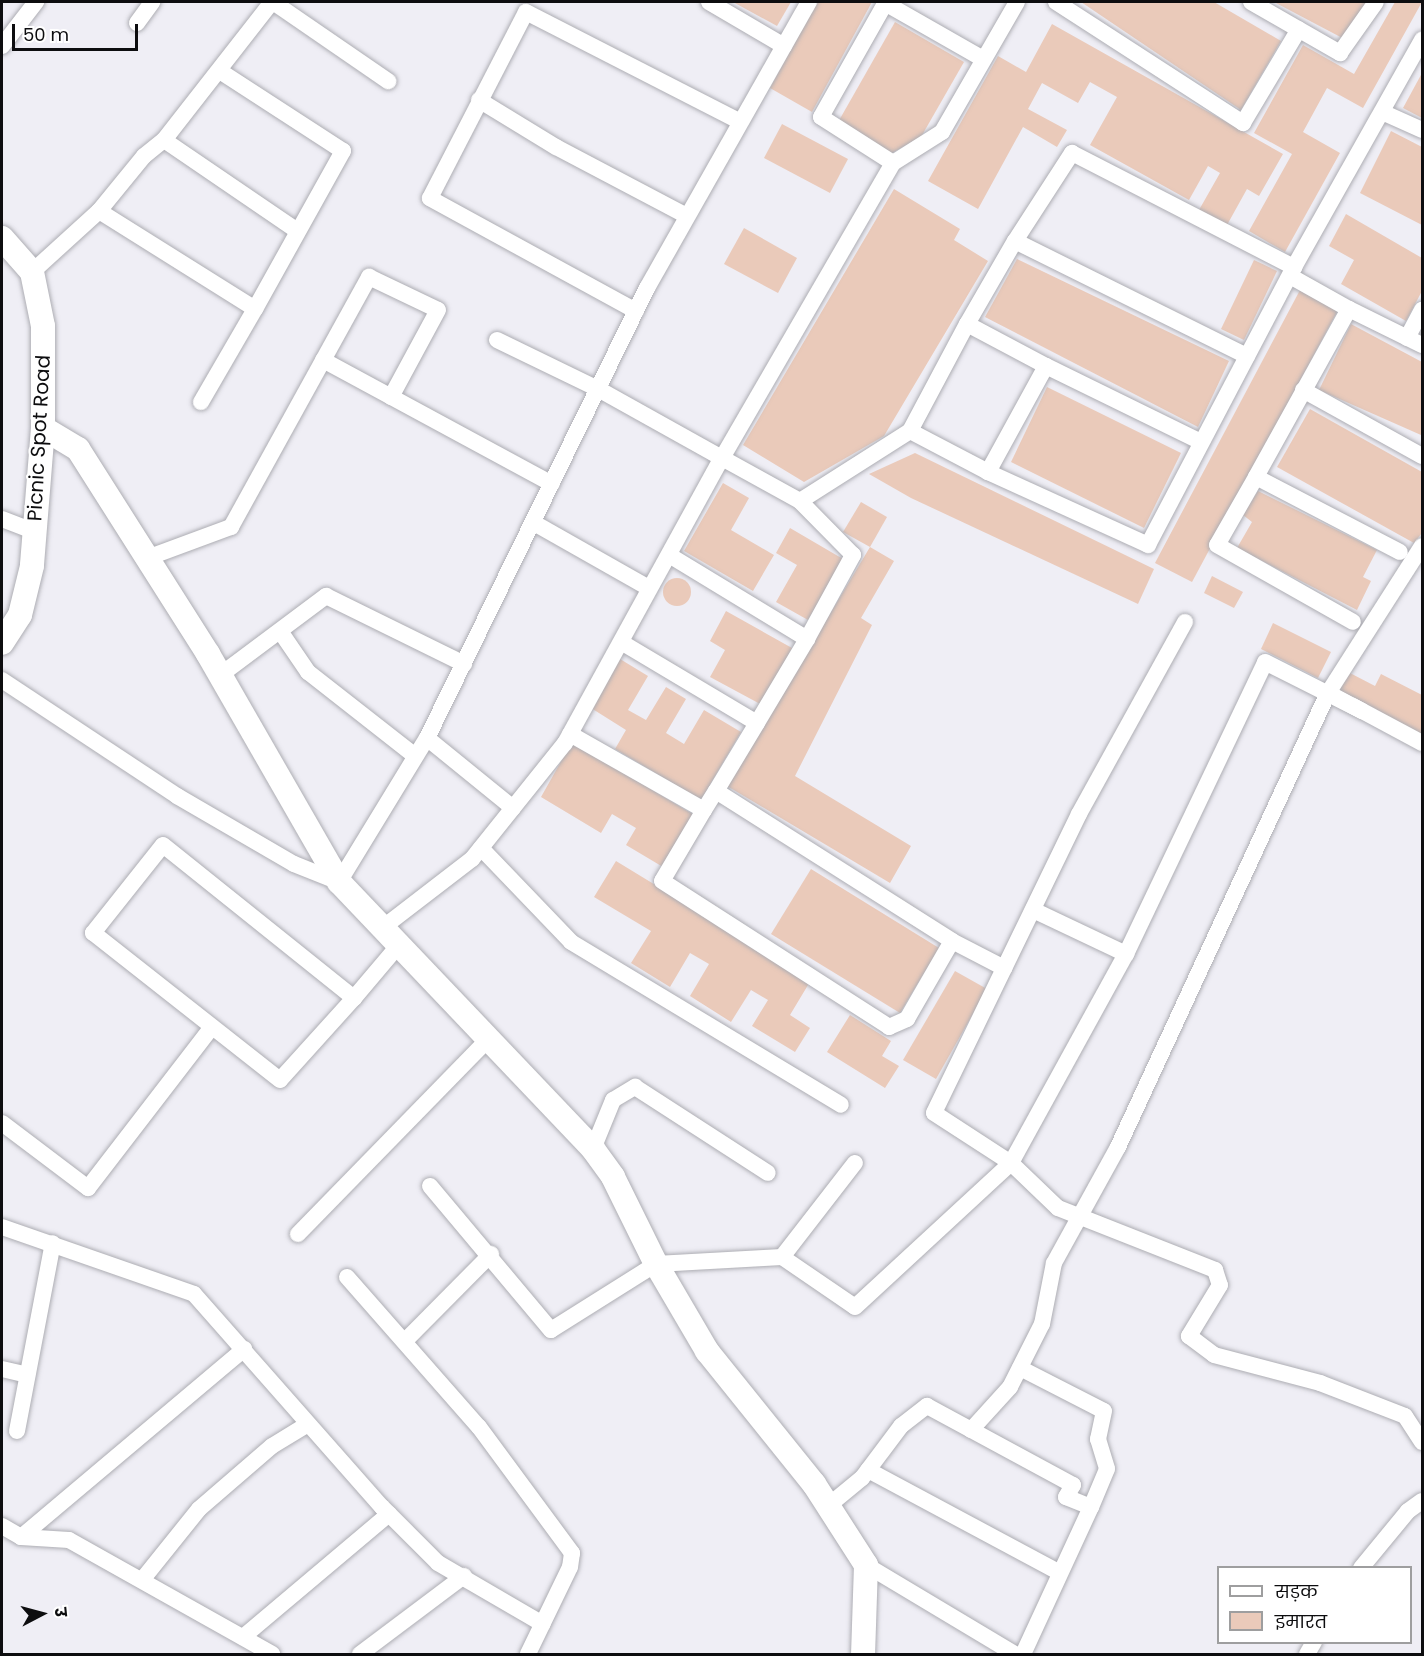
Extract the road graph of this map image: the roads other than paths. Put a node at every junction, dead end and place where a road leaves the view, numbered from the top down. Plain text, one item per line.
1 (36, 2) edge
2 (152, 2) edge
3 (272, 2) edge
4 (709, 2) edge
5 (809, 2) edge
6 (886, 2) edge
7 (1017, 2) edge
8 (1056, 2) edge
9 (1251, 2) edge
10 (1376, 2) edge
11 (138, 23) dead end
12 (1299, 29) junction
13 (1422, 40) edge
14 (2, 46) edge
15 (784, 46) junction
16 (983, 59) junction
17 (220, 71) junction
18 (388, 81) dead end
19 (479, 100) junction
20 (1382, 112) junction
21 (739, 122) junction
22 (1422, 130) edge
23 (164, 140) junction
24 (893, 163) junction
25 (99, 211) junction
26 (687, 216) junction
27 (296, 230) junction
28 (2, 238) edge
29 (1015, 242) junction
30 (32, 272) junction
31 (1292, 272) junction
32 (255, 309) junction
33 (1349, 309) junction
34 (1422, 310) edge
35 (636, 311) junction
36 (967, 324) junction
37 (497, 340) dead end
38 (1415, 341) edge
39 (1246, 356) junction
40 (323, 360) junction
41 (1046, 366) junction
42 (598, 388) junction
43 (1304, 390) junction
44 (391, 397) junction
45 (201, 402) dead end
46 (43, 428) junction
47 (910, 431) junction
48 (1201, 442) junction
49 (1422, 456) edge
50 (722, 458) junction
51 (988, 472) junction
52 (1256, 477) junction
53 (552, 484) junction
54 (800, 501) junction
55 (2, 519) edge
56 (534, 523) junction
57 (34, 531) junction
58 (1422, 546) edge
59 (1400, 552) dead end
60 (669, 555) junction
61 (147, 558) junction
62 (650, 588) junction
63 (1185, 622) dead end
64 (1353, 622) dead end
65 (280, 631) junction
66 (807, 639) junction
67 (621, 642) junction
68 (2, 643) edge
69 (464, 664) junction
70 (219, 676) junction
71 (2, 680) edge
72 (1328, 693) junction
73 (757, 723) junction
74 (570, 734) junction
75 (427, 738) junction
76 (1422, 743) edge
77 (415, 756) junction
78 (716, 790) junction
79 (513, 808) junction
80 (704, 810) junction
81 (481, 848) junction
82 (339, 882) junction
83 (1033, 910) junction
84 (389, 937) junction
85 (952, 941) junction
86 (1126, 954) junction
87 (1004, 968) junction
88 (354, 998) junction
89 (211, 1028) junction
90 (487, 1040) junction
91 (841, 1106) dead end
92 (2, 1123) edge
93 (593, 1149) junction
94 (855, 1163) dead end
95 (1011, 1163) junction
96 (768, 1173) dead end
97 (430, 1186) dead end
98 (1080, 1216) junction
99 (2, 1227) edge
100 (298, 1234) dead end
101 (53, 1243) junction
102 (491, 1254) junction
103 (782, 1257) junction
104 (656, 1264) junction
105 (348, 1277) dead end
106 (406, 1340) junction
107 (244, 1349) junction
108 (1020, 1368) junction
109 (2, 1369) edge
110 (27, 1375) junction
111 (308, 1424) junction
112 (971, 1430) junction
113 (17, 1431) dead end
114 (1422, 1442) edge
115 (868, 1470) junction
116 (1422, 1501) edge
117 (828, 1506) junction
118 (1091, 1507) junction
119 (389, 1514) junction
120 (2, 1526) edge
121 (21, 1537) junction
122 (867, 1565) junction
123 (1362, 1566) edge
124 (1058, 1572) junction
125 (464, 1576) junction
126 (142, 1580) junction
127 (543, 1624) junction
128 (243, 1637) junction
129 (272, 1654) edge
130 (360, 1654) edge
131 (528, 1654) edge
132 (863, 1654) edge
133 (1015, 1654) edge
134 (1023, 1654) edge

1 - 14 street
2 - 11 street
3 - 17 street
3 - 18 street
4 - 15 street
5 - 15 street
6 - 16 street
6 - 24 street
7 - 16 street
8 - 12 street
9 - 12 street
10 - 12 street
13 - 20 street
15 - 21 street
16 - 24 street
17 - 23 street
17 - 27 street
19 - 21 street
19 - 26 street
19 - 35 street
20 - 22 street
20 - 31 street
21 - 26 street
23 - 25 street
23 - 27 street
24 - 50 street
25 - 30 street
25 - 32 street
26 - 35 street
27 - 32 street
28 - 30 street, Picnic Spot Road
29 - 31 street
29 - 36 street
29 - 39 street
30 - 46 street, Picnic Spot Road
31 - 33 street
31 - 39 street
32 - 45 street
33 - 38 street
33 - 43 street
34 - 38 street
35 - 42 street
36 - 41 street
36 - 47 street
37 - 42 street
39 - 48 street
40 - 44 street
40 - 44 street
40 - 61 street
41 - 48 street
41 - 51 street
42 - 50 street
42 - 53 street
43 - 49 street
43 - 52 street
44 - 53 street
46 - 57 street, Picnic Spot Road
46 - 61 street
47 - 51 street
47 - 54 street
48 - 51 street
50 - 54 street
50 - 60 street
52 - 59 street
52 - 64 street
53 - 56 street
54 - 66 street
55 - 57 street
56 - 62 street
56 - 69 street
57 - 68 street, Picnic Spot Road
58 - 72 street
60 - 62 street
60 - 66 street
61 - 70 street
62 - 67 street
63 - 83 street
65 - 69 street
65 - 70 street
65 - 77 street
66 - 73 street
67 - 73 street
67 - 74 street
69 - 75 street
70 - 82 street
71 - 82 street
72 - 76 street
72 - 86 street
72 - 98 street
73 - 78 street
74 - 79 street
74 - 80 street
75 - 77 street
75 - 79 street
77 - 82 street
78 - 80 street
78 - 85 street
79 - 81 street
80 - 85 street
81 - 84 street
81 - 91 street
82 - 84 street
83 - 86 street
83 - 87 street
84 - 88 street
84 - 90 street
85 - 87 street
86 - 95 street
87 - 95 street
88 - 89 street
88 - 89 street
89 - 92 street
90 - 93 street
90 - 100 street
93 - 96 street
93 - 104 street
94 - 103 street
95 - 98 street
95 - 103 street
97 - 102 street
98 - 108 street
98 - 114 street
99 - 101 street
101 - 107 street
101 - 110 street
102 - 104 street
102 - 106 street
103 - 104 street
104 - 117 street
105 - 106 street
106 - 127 street
107 - 111 street
107 - 121 street
108 - 112 street
108 - 118 street
109 - 110 street
110 - 113 street
111 - 119 street
111 - 126 street
112 - 115 street
112 - 118 street
115 - 117 street
115 - 124 street
116 - 123 street
117 - 122 street
118 - 124 street
119 - 125 street
119 - 128 street
120 - 121 street
121 - 126 street
122 - 132 street
122 - 133 street
124 - 134 street
125 - 127 street
125 - 130 street
126 - 128 street
127 - 131 street
128 - 129 street

